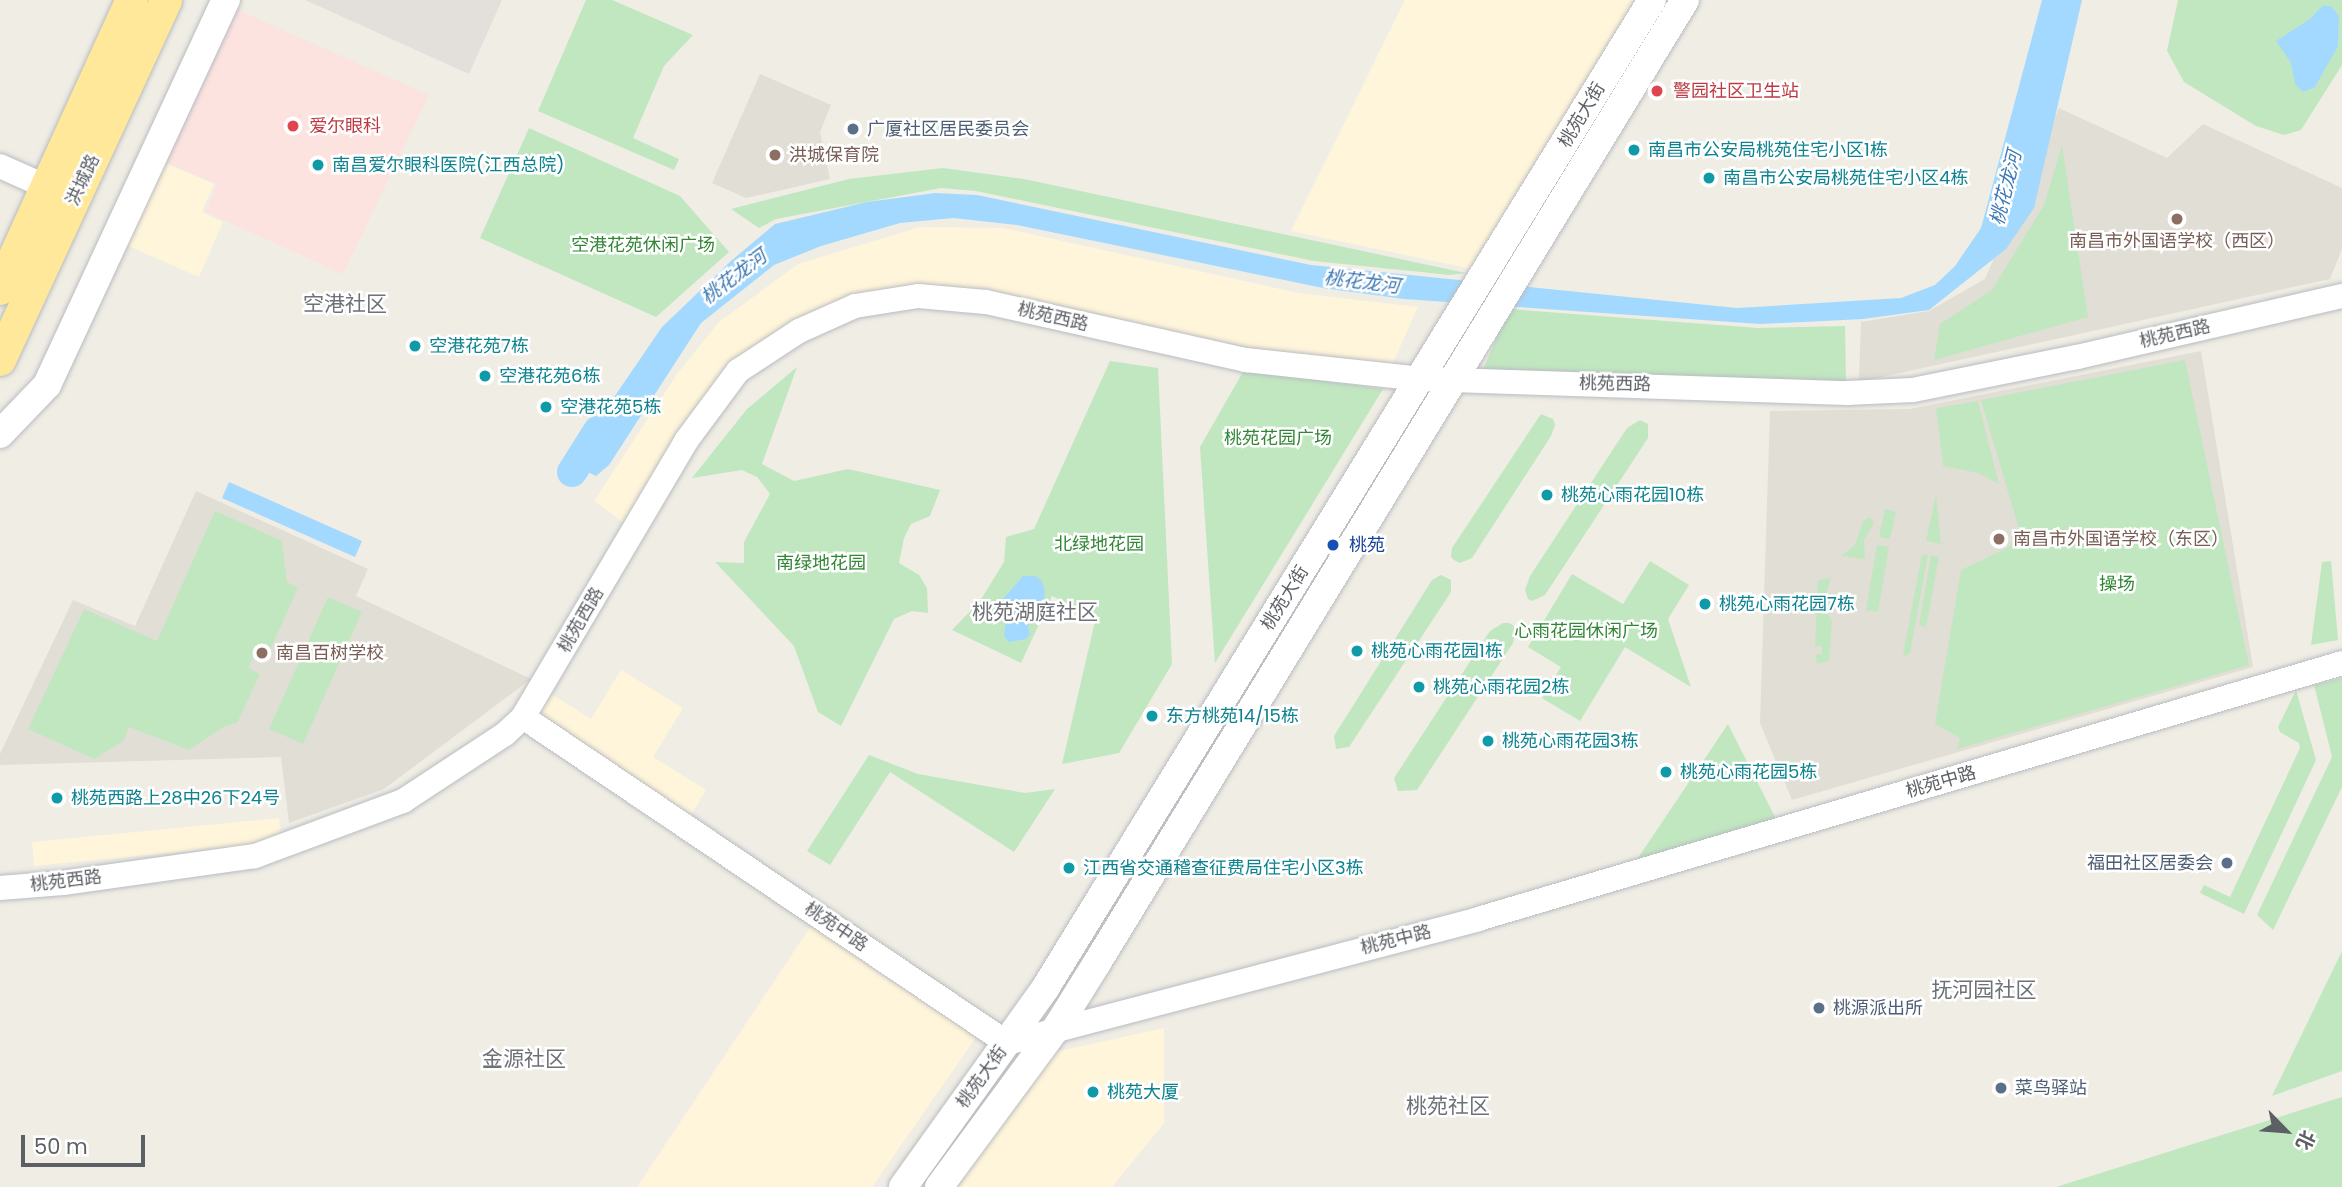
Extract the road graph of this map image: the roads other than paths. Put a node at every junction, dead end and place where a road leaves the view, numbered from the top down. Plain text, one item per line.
1 (132, 0) edge
2 (166, 0) edge
3 (226, 0) edge
4 (1652, 0) edge
5 (1685, 0) edge
6 (0, 166) edge
7 (47, 187) junction
8 (0, 289) edge
9 (2342, 296) edge
10 (0, 360) edge
11 (1421, 379) junction
12 (1453, 380) junction
13 (0, 434) edge
14 (2342, 663) edge
15 (523, 718) junction
16 (0, 888) edge
17 (1057, 1027) junction
18 (1007, 1043) junction
19 (903, 1187) edge
20 (939, 1187) edge

1 - 7 highway, 洪城路
2 - 10 highway, 洪城路
3 - 13 main road
4 - 11 main road, 桃苑大街
5 - 12 main road, 桃苑大街
6 - 7 street
7 - 8 highway, 洪城路
9 - 12 street, 桃苑西路
11 - 12 street, 桃苑西路
11 - 15 street, 桃苑西路
11 - 18 main road, 桃苑大街
12 - 17 main road, 桃苑大街
14 - 17 street, 桃苑中路
15 - 16 street, 桃苑西路
15 - 18 street, 桃苑中路
17 - 18 street, 桃苑中路
17 - 20 main road, 桃苑大街
18 - 19 main road, 桃苑大街

